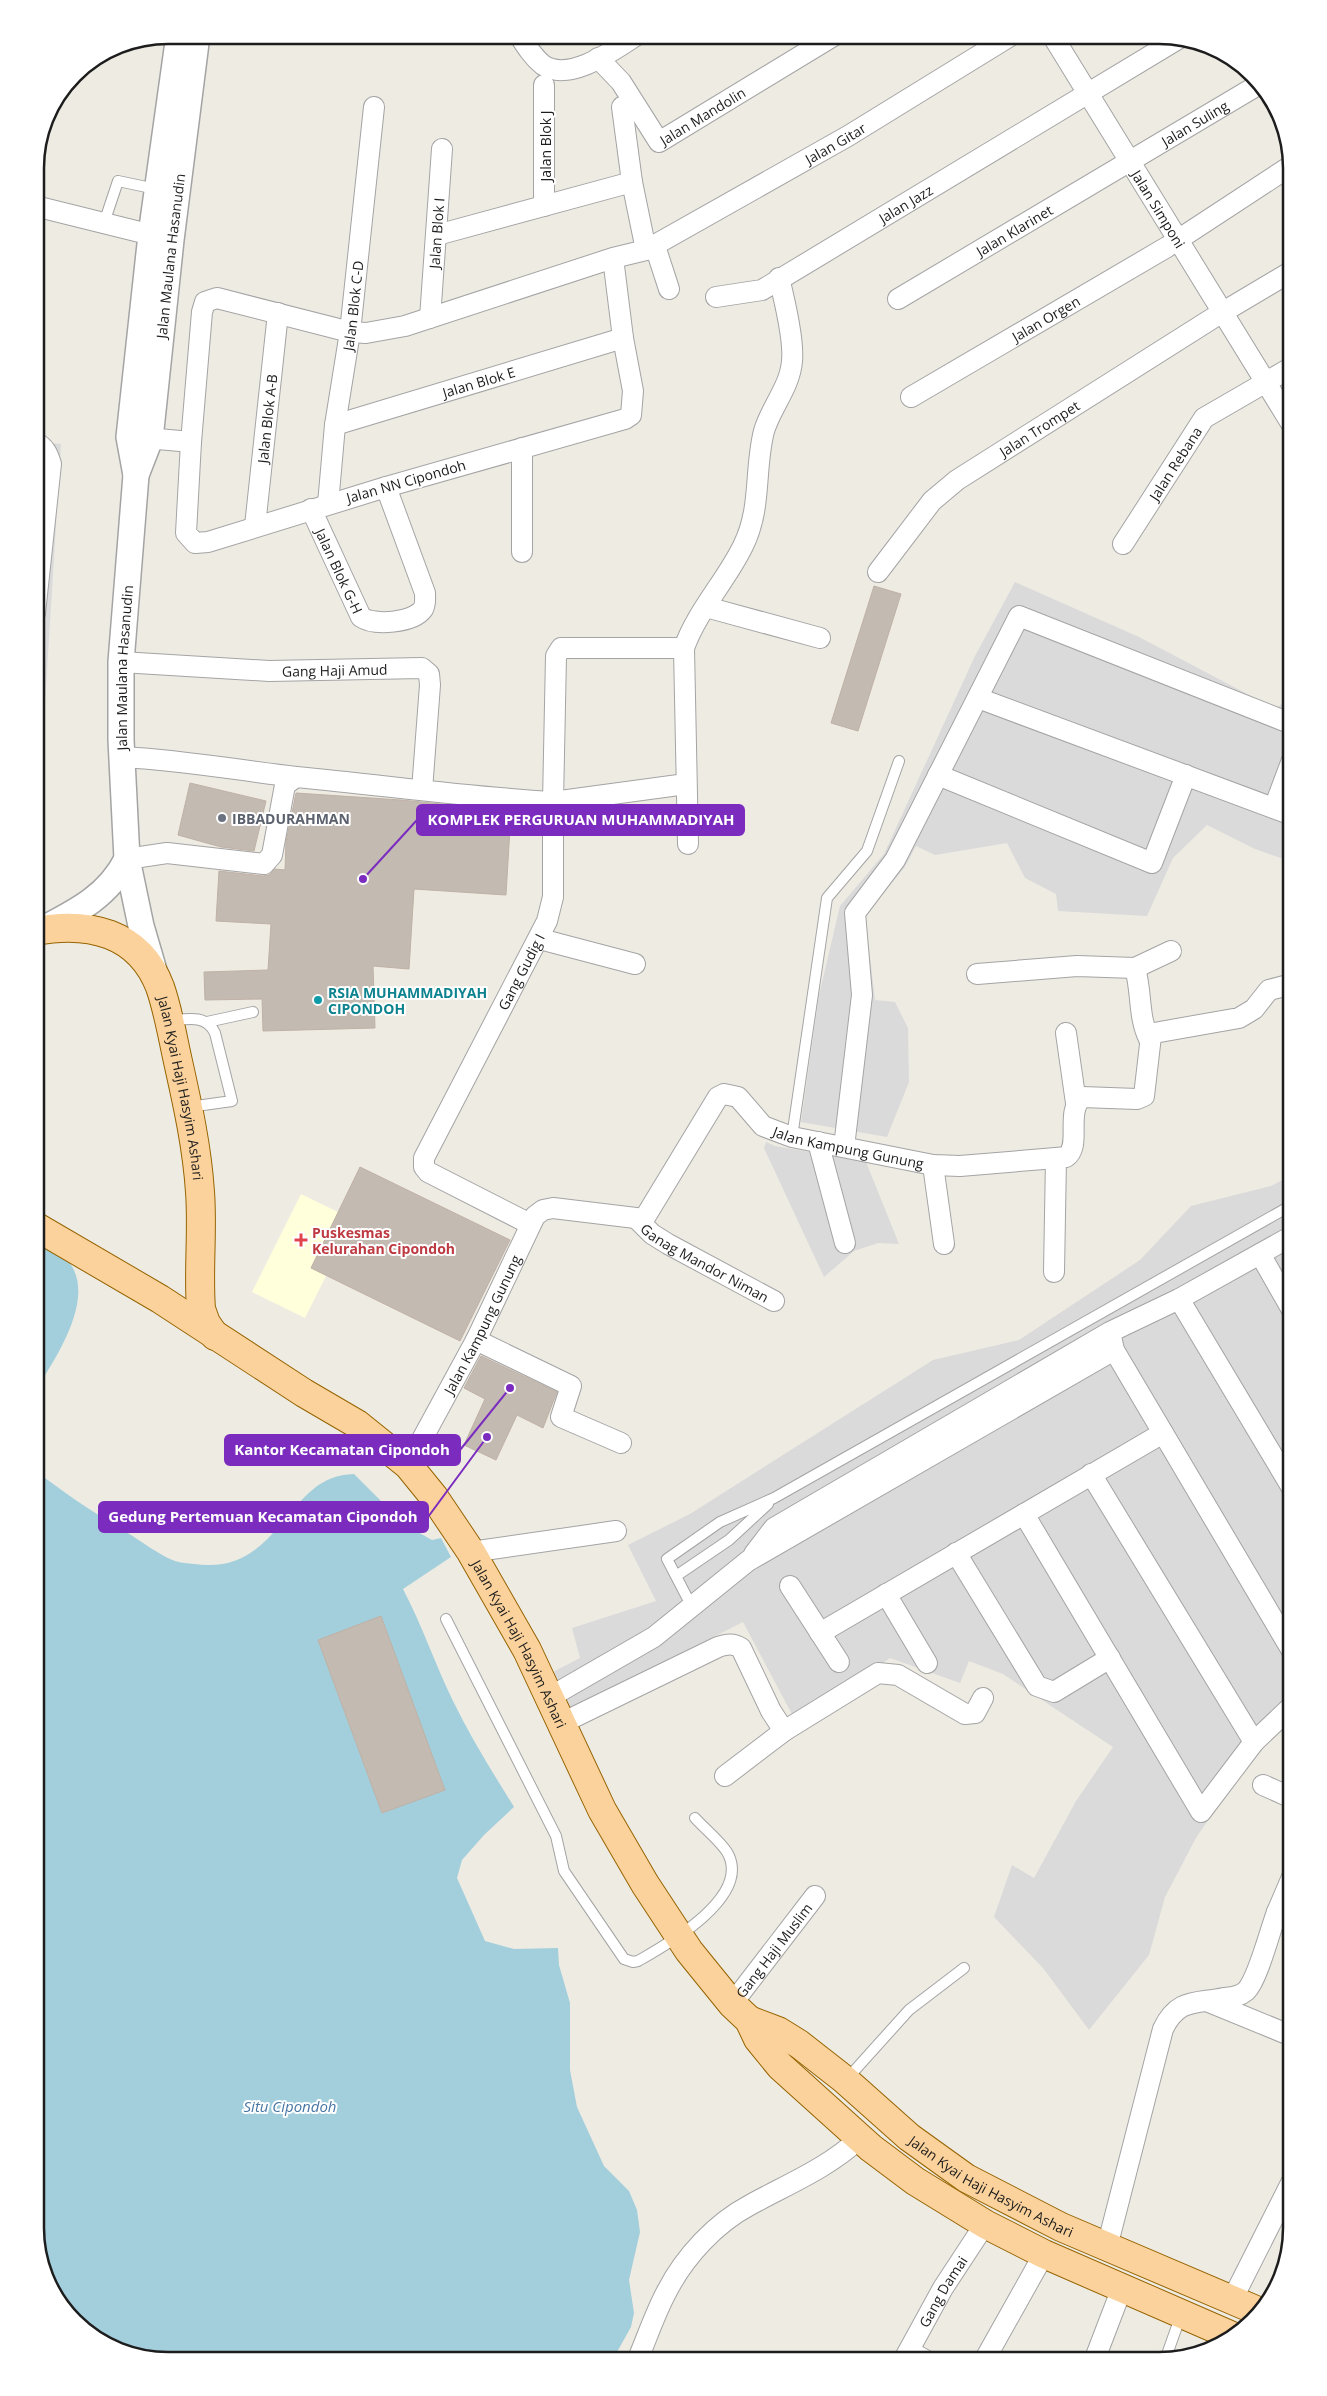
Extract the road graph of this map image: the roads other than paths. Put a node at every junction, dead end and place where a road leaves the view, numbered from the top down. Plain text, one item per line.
1 (179, 44) edge
2 (196, 44) edge
3 (525, 44) edge
4 (622, 44) edge
5 (820, 44) edge
6 (997, 44) edge
7 (1058, 44) edge
8 (1169, 44) edge
9 (598, 58) junction
10 (545, 75) junction
11 (1253, 88) edge
12 (1088, 93) junction
13 (374, 107) dead end
14 (622, 107) dead end
15 (177, 117) junction
16 (442, 148) dead end
17 (1131, 162) junction
18 (1283, 171) edge
19 (632, 182) junction
20 (153, 188) junction
21 (544, 206) junction
22 (44, 208) edge
23 (110, 224) junction
24 (437, 235) junction
25 (155, 236) junction
26 (1179, 238) junction
27 (651, 248) junction
28 (613, 258) junction
29 (1283, 276) edge
30 (779, 278) junction
31 (668, 289) dead end
32 (716, 297) dead end
33 (898, 299) dead end
34 (1223, 312) junction
35 (278, 313) junction
36 (430, 318) junction
37 (350, 332) junction
38 (623, 338) junction
39 (1283, 372) edge
40 (1266, 381) junction
41 (911, 397) dead end
42 (1283, 409) edge
43 (336, 426) junction
44 (139, 438) junction
45 (191, 442) junction
46 (522, 448) junction
47 (44, 449) edge
48 (386, 487) junction
49 (44, 501) edge
50 (319, 507) junction
51 (255, 526) junction
52 (1123, 544) dead end
53 (522, 552) dead end
54 (878, 572) dead end
55 (706, 607) junction
56 (820, 638) dead end
57 (684, 648) junction
58 (126, 662) junction
59 (978, 698) junction
60 (1283, 720) edge
61 (122, 757) junction
62 (899, 761) dead end
63 (938, 775) junction
64 (1186, 775) junction
65 (296, 777) junction
66 (686, 784) junction
67 (422, 790) junction
68 (554, 802) junction
69 (1283, 811) edge
70 (688, 844) dead end
71 (127, 859) junction
72 (44, 927) edge
73 (44, 929) edge
74 (540, 939) junction
75 (1171, 950) dead end
76 (635, 964) dead end
77 (1134, 968) junction
78 (977, 974) dead end
79 (1283, 986) edge
80 (160, 988) junction
81 (253, 1012) dead end
82 (181, 1020) junction
83 (207, 1022) junction
84 (1066, 1033) dead end
85 (1149, 1039) junction
86 (1076, 1103) junction
87 (194, 1106) junction
88 (792, 1137) junction
89 (818, 1142) junction
90 (844, 1147) junction
91 (1056, 1158) junction
92 (932, 1165) junction
93 (1283, 1210) edge
94 (638, 1220) junction
95 (530, 1224) junction
96 (44, 1231) edge
97 (1283, 1241) edge
98 (845, 1243) dead end
99 (944, 1244) dead end
100 (1260, 1254) junction
101 (1054, 1272) dead end
102 (201, 1288) junction
103 (1283, 1294) edge
104 (160, 1299) junction
105 (1179, 1299) junction
106 (774, 1301) dead end
107 (215, 1336) junction
108 (476, 1340) junction
109 (1112, 1341) junction
110 (1163, 1432) junction
111 (621, 1443) dead end
112 (408, 1465) junction
113 (1283, 1473) edge
114 (1091, 1474) junction
115 (774, 1498) junction
116 (1024, 1514) junction
117 (616, 1531) dead end
118 (471, 1552) junction
119 (956, 1553) junction
120 (676, 1576) junction
121 (790, 1586) dead end
122 (886, 1594) junction
123 (691, 1605) junction
124 (446, 1619) dead end
125 (820, 1633) junction
126 (1283, 1636) edge
127 (1110, 1658) junction
128 (839, 1662) dead end
129 (927, 1664) dead end
130 (550, 1697) junction
131 (983, 1698) dead end
132 (1283, 1715) edge
133 (562, 1724) junction
134 (784, 1732) junction
135 (1254, 1742) junction
136 (725, 1776) dead end
137 (1263, 1785) dead end
138 (1283, 1794) edge
139 (695, 1818) dead end
140 (815, 1896) dead end
141 (1283, 1916) edge
142 (679, 1937) junction
143 (964, 1968) dead end
144 (1209, 2002) junction
145 (740, 2012) junction
146 (1283, 2032) edge
147 (845, 2080) junction
148 (860, 2138) junction
149 (1283, 2199) edge
150 (985, 2224) junction
151 (1107, 2247) junction
152 (1044, 2254) junction
153 (1122, 2288) junction
154 (1232, 2300) junction
155 (1253, 2309) edge
156 (1182, 2314) junction
157 (1225, 2333) edge
158 (1168, 2351) edge
159 (641, 2352) edge
160 (908, 2352) edge
161 (989, 2352) edge
162 (1097, 2352) edge

1 - 15 street, Jalan Maulana Hasanudin
2 - 15 street, Jalan Maulana Hasanudin
3 - 10 street
4 - 9 street
5 - 9 street, Jalan Mandolin
6 - 27 street, Jalan Gitar
7 - 12 street, Jalan Simponi
8 - 12 street, Jalan Jazz
9 - 10 street
10 - 21 street, Jalan Blok J
11 - 17 street, Jalan Suling
12 - 17 street, Jalan Simponi
12 - 30 street, Jalan Jazz
13 - 37 street, Jalan Blok C-D
14 - 19 street
15 - 20 street, Jalan Maulana Hasanudin
15 - 25 street, Jalan Maulana Hasanudin
16 - 24 street, Jalan Blok I
17 - 26 street, Jalan Simponi
17 - 33 street, Jalan Klarinet
18 - 26 street, Jalan Orgen
19 - 21 street
19 - 27 street
20 - 23 lane
20 - 25 street, Jalan Maulana Hasanudin
21 - 24 street
22 - 23 street
23 - 25 street
24 - 36 street, Jalan Blok I
25 - 44 street, Jalan Maulana Hasanudin
26 - 34 street, Jalan Simponi
26 - 41 street, Jalan Orgen
27 - 28 street, Jalan Gitar
27 - 31 street
28 - 36 street, Jalan Gitar
28 - 38 street
29 - 34 street, Jalan Trompet
30 - 32 street, Jalan Jazz
30 - 55 street
34 - 40 street, Jalan Simponi
34 - 54 street, Jalan Trompet
35 - 37 street, Jalan Gitar
35 - 45 street, Jalan Gitar
35 - 51 street, Jalan Blok A-B
36 - 37 street, Jalan Gitar
37 - 43 street, Jalan Blok C-D
38 - 43 street, Jalan Blok E
38 - 46 street, Jalan NN Cipondoh
39 - 40 street, Jalan Rebana
40 - 42 street, Jalan Simponi
40 - 52 street, Jalan Rebana
43 - 50 street, Jalan Blok C-D
44 - 45 street
44 - 58 street, Jalan Maulana Hasanudin
45 - 51 street, Jalan NN Cipondoh
46 - 48 street, Jalan NN Cipondoh
46 - 53 street
47 - 49 street
48 - 50 street, Jalan NN Cipondoh
48 - 50 street, Jalan Blok G-H
50 - 51 street, Jalan NN Cipondoh
55 - 56 street
55 - 57 street
57 - 66 street
57 - 68 street, Gang Gudig I
58 - 61 street, Jalan Maulana Hasanudin
58 - 67 street, Gang Haji Amud
59 - 60 street
59 - 63 street
59 - 64 street
61 - 65 street
61 - 71 street, Jalan Maulana Hasanudin
62 - 88 lane
63 - 64 street
63 - 90 street
64 - 69 street
65 - 67 street
65 - 71 street
66 - 68 street
66 - 70 street
67 - 68 street
68 - 74 street, Gang Gudig I
71 - 72 street
71 - 80 street, Jalan Maulana Hasanudin
73 - 80 main road, Jalan Kyai Haji Hasyim Ashari
74 - 76 street
74 - 95 street, Gang Gudig I
75 - 77 street
77 - 78 street
77 - 85 street
79 - 85 street
80 - 82 main road, Jalan Kyai Haji Hasyim Ashari
81 - 83 lane
82 - 83 lane
82 - 87 main road, Jalan Kyai Haji Hasyim Ashari
83 - 87 lane
84 - 86 street
85 - 86 street
86 - 91 street
87 - 102 main road, Jalan Kyai Haji Hasyim Ashari
88 - 89 street, Jalan Kampung Gunung
88 - 94 street, Jalan Kampung Gunung
89 - 90 street, Jalan Kampung Gunung
89 - 98 street
90 - 92 street, Jalan Kampung Gunung
91 - 92 street, Jalan Kampung Gunung
91 - 101 street
92 - 99 street
93 - 115 lane
94 - 95 street, Jalan Kampung Gunung
94 - 106 street, Ganag Mandor Niman
95 - 108 street, Jalan Kampung Gunung
96 - 104 main road, Jalan Kyai Haji Hasyim Ashari
97 - 100 street
100 - 103 street
100 - 105 street
102 - 104 main road
102 - 107 main road, Jalan Kyai Haji Hasyim Ashari
104 - 107 main road, Jalan Kyai Haji Hasyim Ashari
105 - 109 street
105 - 113 street
107 - 112 main road, Jalan Kyai Haji Hasyim Ashari
108 - 111 street
108 - 112 street, Jalan Kampung Gunung
109 - 110 street
109 - 123 street
110 - 114 street
110 - 126 street
112 - 118 main road, Jalan Kyai Haji Hasyim Ashari
114 - 116 street
114 - 135 street
115 - 120 lane
115 - 120 lane
116 - 119 street
116 - 127 street
117 - 118 street
118 - 130 main road, Jalan Kyai Haji Hasyim Ashari
119 - 122 street
119 - 127 street
120 - 123 lane
121 - 125 street
122 - 125 street
122 - 129 street
123 - 130 street
124 - 142 lane
125 - 128 street
127 - 135 street
130 - 133 main road, Jalan Kyai Haji Hasyim Ashari
131 - 134 street
132 - 135 street
133 - 134 street
133 - 142 main road, Jalan Kyai Haji Hasyim Ashari
134 - 136 street
137 - 138 street
139 - 142 lane
140 - 145 street, Gang Haji Muslim
141 - 144 street
142 - 145 main road, Jalan Kyai Haji Hasyim Ashari
143 - 147 lane
144 - 146 street
144 - 151 street
145 - 147 main road, Jalan Kyai Haji Hasyim Ashari
145 - 148 main road, Jalan Kyai Haji Hasyim Ashari
147 - 151 main road, Jalan Kyai Haji Hasyim Ashari
148 - 150 main road, Jalan Kyai Haji Hasyim Ashari
148 - 159 street
149 - 154 street
150 - 152 main road, Jalan Kyai Haji Hasyim Ashari
150 - 160 street, Gang Damai
151 - 154 main road, Jalan Kyai Haji Hasyim Ashari
152 - 153 main road, Jalan Kyai Haji Hasyim Ashari
152 - 161 street
153 - 156 main road, Jalan Kyai Haji Hasyim Ashari
153 - 162 street
154 - 155 main road, Jalan Kyai Haji Hasyim Ashari
156 - 157 main road, Jalan Kyai Haji Hasyim Ashari
156 - 158 lane

